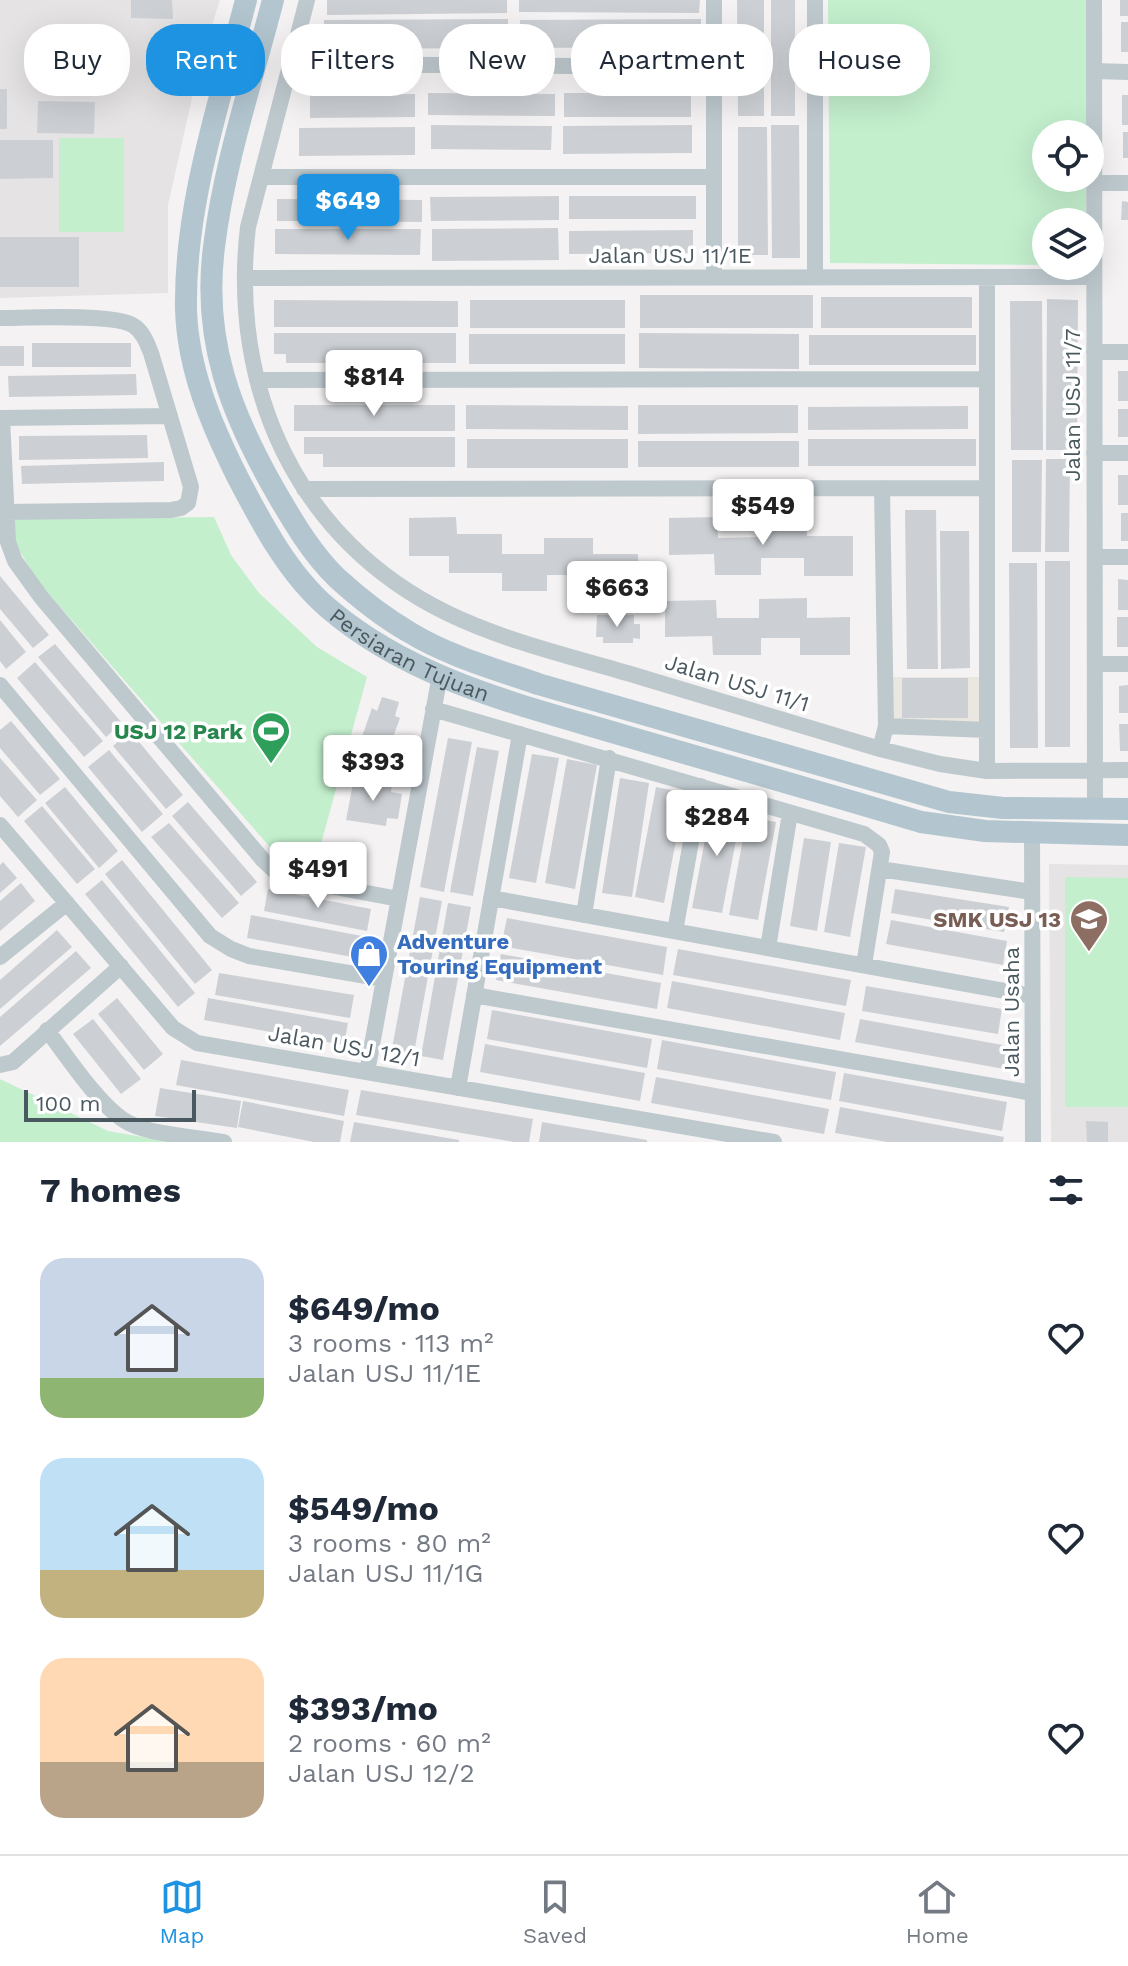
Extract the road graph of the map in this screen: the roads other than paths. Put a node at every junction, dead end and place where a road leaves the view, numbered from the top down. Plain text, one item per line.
1 (246, 0) edge
2 (273, 0) edge
3 (307, 0) edge
4 (714, 0) edge
5 (815, 0) edge
6 (1094, 0) edge
7 (301, 24) edge
8 (714, 24) edge
9 (423, 65) edge
10 (571, 66) edge
11 (1094, 71) junction
12 (1128, 72) edge
13 (282, 96) edge
14 (714, 96) edge
15 (1094, 120) edge
16 (261, 177) junction
17 (714, 177) junction
18 (1104, 183) edge
19 (1128, 183) edge
20 (714, 277) junction
21 (815, 277) junction
22 (987, 277) junction
23 (1032, 277) edge
24 (245, 278) junction
25 (1094, 280) edge
26 (0, 318) edge
27 (1094, 352) junction
28 (1128, 352) edge
29 (987, 379) junction
30 (257, 380) junction
31 (170, 416) junction
32 (1, 418) edge
33 (246, 437) junction
34 (223, 448) junction
35 (1094, 453) junction
36 (1128, 453) edge
37 (882, 488) junction
38 (987, 488) junction
39 (304, 489) junction
40 (5, 512) junction
41 (1095, 557) junction
42 (1128, 557) edge
43 (1095, 664) junction
44 (1128, 664) edge
45 (440, 675) junction
46 (0, 685) edge
47 (433, 709) junction
48 (886, 726) junction
49 (987, 730) junction
50 (520, 734) junction
51 (880, 749) junction
52 (609, 758) junction
53 (1095, 770) junction
54 (1128, 770) edge
55 (987, 771) junction
56 (701, 786) junction
57 (1095, 809) junction
58 (1128, 809) edge
59 (790, 813) junction
60 (3, 834) edge
61 (1032, 834) junction
62 (1128, 835) edge
63 (880, 869) junction
64 (1032, 892) junction
65 (491, 898) junction
66 (399, 899) junction
67 (67, 903) junction
68 (584, 915) junction
69 (675, 931) junction
70 (768, 948) junction
71 (0, 957) edge
72 (864, 965) junction
73 (121, 966) junction
74 (384, 979) junction
75 (474, 995) junction
76 (1032, 996) junction
77 (47, 1030) junction
78 (6, 1063) edge
79 (367, 1072) junction
80 (458, 1088) junction
81 (1033, 1093) junction
82 (224, 1142) edge
83 (774, 1142) edge
84 (1033, 1142) edge

1 - 34 main road, Persiaran Tujuan
2 - 33 main road, Persiaran Tujuan
3 - 7 street, Jalan USJ 11/1
4 - 8 street
5 - 21 street
6 - 11 street, Jalan USJ 11/7
9 - 10 street
11 - 12 street
11 - 15 street, Jalan USJ 11/7
13 - 16 street, Jalan USJ 11/1
14 - 17 street
16 - 17 street
16 - 24 street, Jalan USJ 11/1
17 - 20 street
18 - 19 street
20 - 21 street, Jalan USJ 11/1E
20 - 24 street, Jalan USJ 11/1E
21 - 22 street, Jalan USJ 11/1E
22 - 23 street, Jalan USJ 11/1E
22 - 29 street
24 - 30 street, Jalan USJ 11/1
25 - 27 street, Jalan USJ 11/7
26 - 31 street
27 - 28 street
27 - 35 street, Jalan USJ 11/7
29 - 30 street
29 - 38 street
30 - 39 street, Jalan USJ 11/1
31 - 32 street
31 - 40 street
32 - 40 street
33 - 34 main road
33 - 57 main road, Persiaran Tujuan
34 - 45 main road, Persiaran Tujuan
35 - 36 street
35 - 41 street, Jalan USJ 11/7
37 - 38 street
37 - 39 street
37 - 48 street
38 - 49 street
39 - 51 street, Jalan USJ 11/1
40 - 66 street
41 - 42 street
41 - 43 street, Jalan USJ 11/7
43 - 44 street
43 - 53 street, Jalan USJ 11/7
45 - 47 street
45 - 61 main road, Persiaran Tujuan
46 - 74 street
47 - 50 street
47 - 66 street
48 - 49 street
48 - 51 street
49 - 55 street
50 - 52 street
50 - 65 street
51 - 55 street, Jalan USJ 11/1
52 - 56 street
52 - 68 street
53 - 54 street, Jalan USJ 11/1
53 - 55 street, Jalan USJ 11/1
53 - 57 street, Jalan USJ 11/7
56 - 59 street
56 - 69 street
57 - 58 main road, Persiaran Tujuan
59 - 63 street
59 - 70 street
60 - 67 street, Jalan USJ 12/1
61 - 62 main road, Persiaran Tujuan
61 - 64 street, Jalan Usaha
63 - 64 street
63 - 72 street
64 - 76 street, Jalan Usaha
65 - 68 street
65 - 75 street
66 - 74 street
67 - 71 street
67 - 73 street, Jalan USJ 12/1
68 - 69 street
69 - 70 street
70 - 72 street
72 - 76 street
73 - 77 street
73 - 79 street, Jalan USJ 12/1
74 - 79 street
75 - 80 street
75 - 81 street
76 - 81 street, Jalan Usaha
77 - 78 street
77 - 82 street
79 - 80 street, Jalan USJ 12/1
80 - 83 street, Jalan USJ 12/1
81 - 84 street, Jalan Usaha

